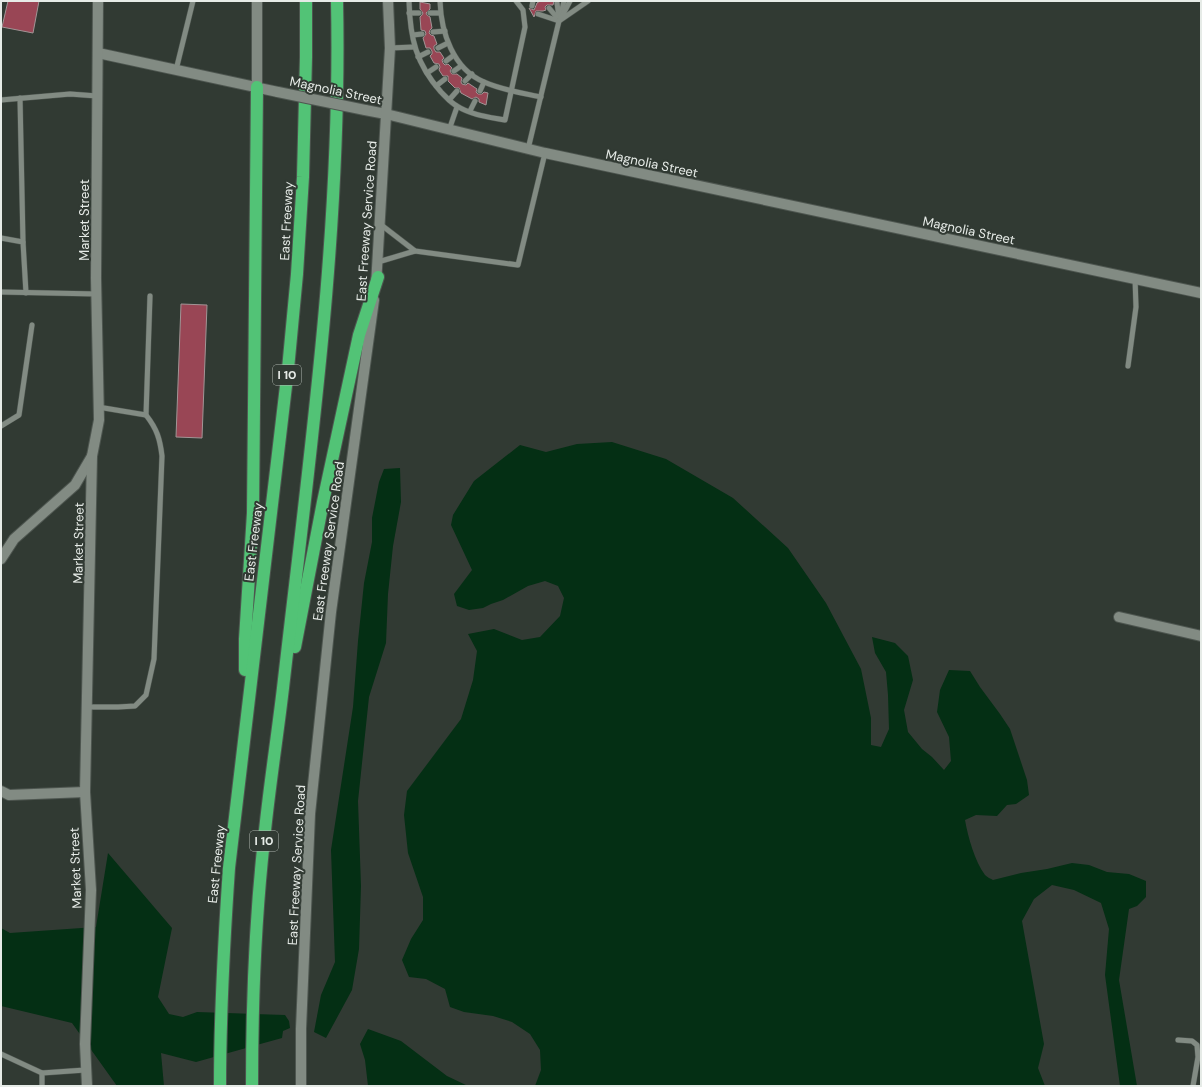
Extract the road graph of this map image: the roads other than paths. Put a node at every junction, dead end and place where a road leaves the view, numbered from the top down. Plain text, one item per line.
1 (98, 1) edge
2 (193, 1) edge
3 (257, 1) edge
4 (306, 1) edge
5 (337, 1) edge
6 (388, 1) edge
7 (409, 1) edge
8 (440, 1) edge
9 (516, 1) edge
10 (564, 1) edge
11 (570, 1) edge
12 (588, 1) edge
13 (557, 3) dead end
14 (548, 8) dead end
15 (409, 13) junction
16 (419, 13) dead end
17 (430, 13) dead end
18 (440, 13) junction
19 (538, 14) dead end
20 (560, 21) junction
21 (445, 31) junction
22 (433, 32) dead end
23 (422, 34) dead end
24 (413, 36) junction
25 (448, 43) junction
26 (414, 47) junction
27 (390, 48) junction
28 (438, 48) dead end
29 (428, 52) dead end
30 (98, 53) junction
31 (454, 55) junction
32 (418, 57) junction
33 (446, 61) dead end
34 (462, 66) junction
35 (436, 67) dead end
36 (176, 70) junction
37 (454, 71) dead end
38 (427, 73) junction
39 (472, 74) junction
40 (445, 79) dead end
41 (465, 81) dead end
42 (484, 82) junction
43 (436, 86) junction
44 (257, 87) junction
45 (512, 90) junction
46 (457, 91) dead end
47 (480, 91) dead end
48 (97, 96) junction
49 (541, 97) junction
50 (20, 98) junction
51 (1, 100) edge
52 (449, 100) junction
53 (475, 101) dead end
54 (458, 107) junction
55 (470, 112) junction
56 (386, 114) junction
57 (449, 130) junction
58 (528, 149) junction
59 (545, 153) junction
60 (380, 224) junction
61 (1, 238) edge
62 (23, 242) junction
63 (415, 251) junction
64 (378, 262) junction
65 (378, 276) junction
66 (1135, 278) junction
67 (1, 292) edge
68 (26, 293) junction
69 (1201, 293) edge
70 (97, 294) junction
71 (150, 296) dead end
72 (32, 325) dead end
73 (1128, 366) dead end
74 (98, 407) junction
75 (146, 415) junction
76 (1, 426) edge
77 (92, 456) junction
78 (1, 559) edge
79 (1119, 617) dead end
80 (1201, 636) edge
81 (87, 707) junction
82 (277, 738) junction
83 (244, 747) junction
84 (85, 792) junction
85 (4, 794) edge
86 (1178, 1040) dead end
87 (1, 1054) edge
88 (85, 1070) junction
89 (42, 1073) junction
90 (42, 1086) edge
91 (86, 1086) edge
92 (220, 1086) edge
93 (252, 1086) edge
94 (301, 1086) edge
95 (1193, 1086) edge

1 - 30 street, Market Street
2 - 36 lane
3 - 44 street
4 - 83 highway, East Freeway / I 10
5 - 82 highway, I 10
6 - 27 street, East Freeway Service Road
7 - 15 lane
8 - 18 lane
9 - 45 lane
10 - 20 lane
11 - 20 lane
12 - 20 lane
13 - 20 lane
14 - 20 lane
15 - 16 lane
15 - 24 lane
17 - 18 lane
18 - 21 lane
19 - 20 lane
20 - 49 lane
21 - 22 lane
21 - 25 lane
23 - 24 lane
24 - 26 lane
25 - 28 lane
25 - 31 lane
26 - 27 lane
26 - 32 lane
27 - 56 street, East Freeway Service Road
29 - 32 lane
30 - 36 street, Magnolia Street
30 - 48 street, Market Street
31 - 33 lane
31 - 34 lane
32 - 38 lane
34 - 37 lane
34 - 39 lane
35 - 38 lane
36 - 44 street, Magnolia Street
38 - 43 lane
39 - 41 lane
39 - 42 lane
40 - 43 lane
42 - 45 lane
42 - 47 lane
43 - 52 lane
44 - 56 street, Magnolia Street, bridge
44 - 83 highway
45 - 49 lane
45 - 55 lane
46 - 52 lane
48 - 50 lane
48 - 70 street, Market Street
49 - 58 lane
50 - 51 lane
50 - 62 lane
52 - 54 lane
53 - 55 lane
54 - 55 lane
54 - 57 lane
56 - 57 street, Magnolia Street
56 - 60 street, East Freeway Service Road
57 - 58 street, Magnolia Street
58 - 59 street, Magnolia Street
59 - 63 lane
59 - 66 street, Magnolia Street
60 - 63 lane
60 - 64 street, East Freeway Service Road
61 - 62 lane
62 - 68 lane
63 - 64 lane
64 - 65 street, East Freeway Service Road
65 - 82 highway
65 - 94 street, East Freeway Service Road
66 - 69 street, Magnolia Street
66 - 73 lane
67 - 68 lane
68 - 70 lane
70 - 74 street, Market Street
71 - 75 lane
72 - 76 lane
74 - 75 lane
74 - 77 street, Market Street
75 - 81 lane
77 - 78 street
77 - 81 street, Market Street
79 - 80 street
81 - 84 street, Market Street
82 - 93 highway, I 10
83 - 92 highway, East Freeway / I 10
84 - 85 street
84 - 88 street, Market Street
86 - 95 lane
87 - 89 lane
88 - 89 lane
88 - 91 street, Market Street
89 - 90 lane

